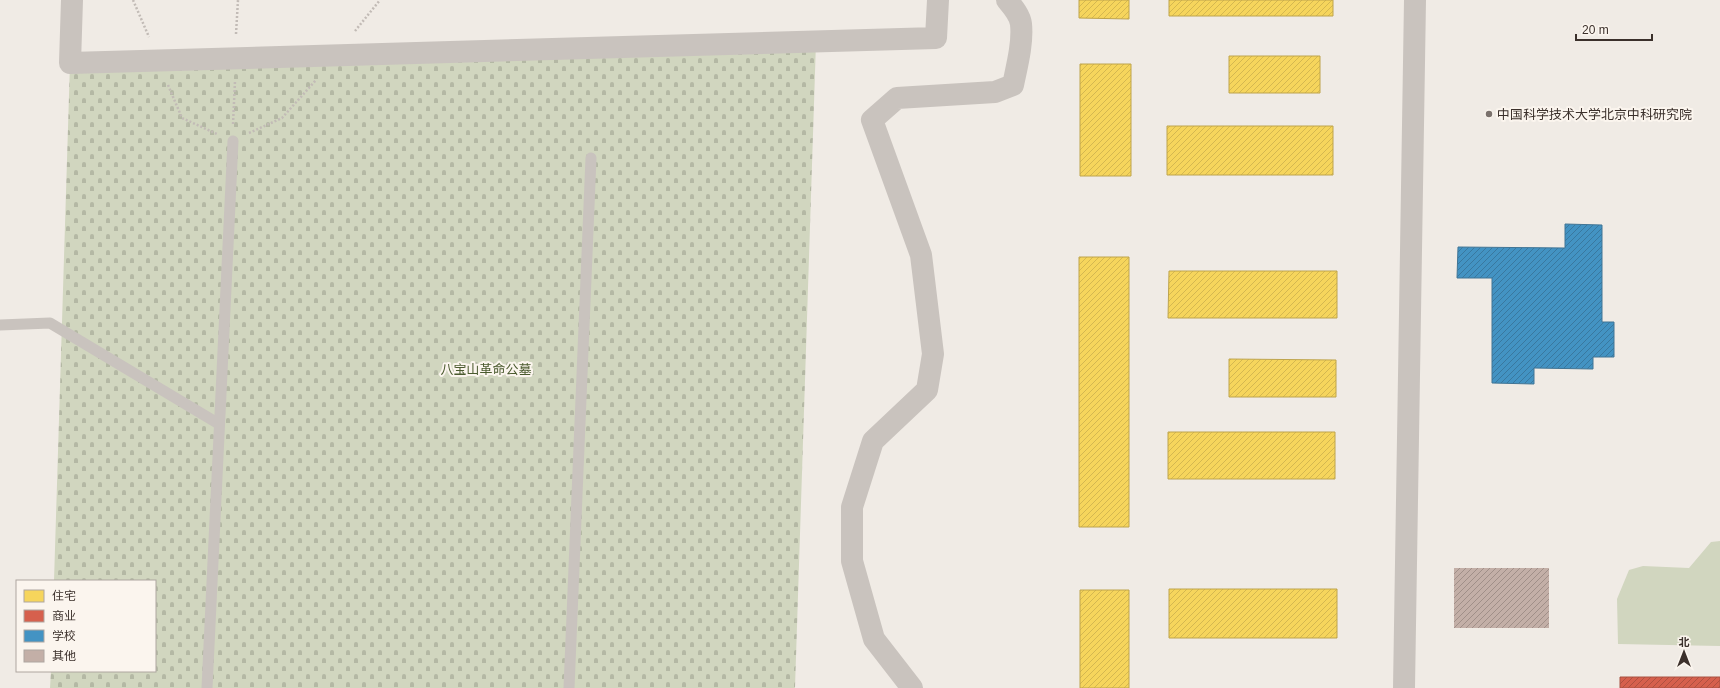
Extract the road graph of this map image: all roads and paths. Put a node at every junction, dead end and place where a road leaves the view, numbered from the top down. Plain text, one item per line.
1 (72, 0) edge
2 (938, 0) edge
3 (1007, 0) edge
4 (1415, 0) edge
5 (233, 141) dead end
6 (591, 158) dead end
7 (0, 325) edge
8 (219, 424) junction
9 (206, 688) edge
10 (569, 688) edge
11 (912, 688) edge
12 (1404, 688) edge

1 - 2 street
3 - 11 street
4 - 12 street
5 - 8 lane
6 - 10 lane
7 - 8 lane
8 - 9 lane

